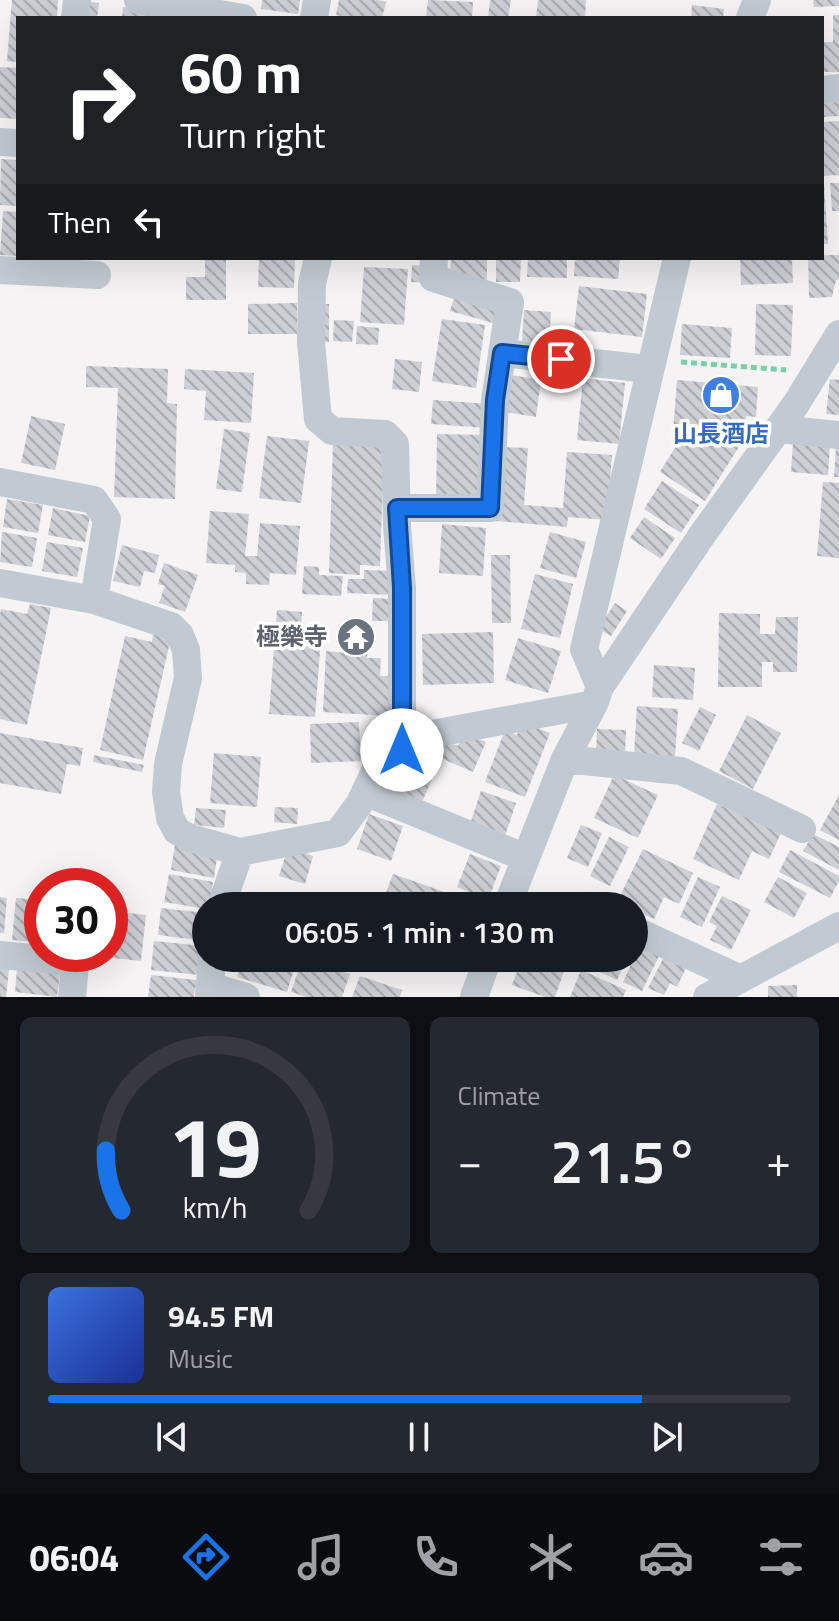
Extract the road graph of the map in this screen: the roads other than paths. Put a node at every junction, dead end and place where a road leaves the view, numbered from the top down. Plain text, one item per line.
1 (138, 0) edge
2 (231, 16) edge
3 (318, 260) edge
4 (434, 260) edge
5 (676, 260) edge
6 (0, 270) edge
7 (97, 275) dead end
8 (839, 334) edge
9 (502, 353) junction
10 (650, 365) junction
11 (778, 429) junction
12 (839, 435) edge
13 (0, 482) edge
14 (397, 508) junction
15 (0, 583) edge
16 (94, 600) junction
17 (597, 696) junction
18 (402, 750) junction
19 (565, 759) junction
20 (365, 792) junction
21 (802, 829) dead end
22 (240, 852) junction
23 (526, 858) junction
24 (226, 892) edge
25 (513, 892) edge
26 (839, 926) edge
27 (648, 936) edge
28 (0, 955) edge
29 (24, 956) edge
30 (74, 972) edge
31 (211, 972) edge
32 (483, 972) edge
33 (741, 979) junction
34 (209, 992) edge
35 (72, 997) edge
36 (246, 997) edge
37 (474, 997) edge
38 (707, 997) edge

1 - 2 street
3 - 14 street
4 - 9 street
5 - 10 street
6 - 7 street
8 - 11 street
9 - 10 street
9 - 14 street
10 - 17 street
11 - 12 street
11 - 17 street
13 - 16 street
14 - 18 street
15 - 16 street
16 - 22 street
17 - 18 street
17 - 19 street
18 - 20 street
19 - 21 street
19 - 23 street
20 - 22 street
20 - 23 street
22 - 24 street
23 - 25 street
26 - 33 street
27 - 33 street
28 - 29 street
30 - 35 street
31 - 34 street
32 - 37 street
33 - 38 street
34 - 36 street

